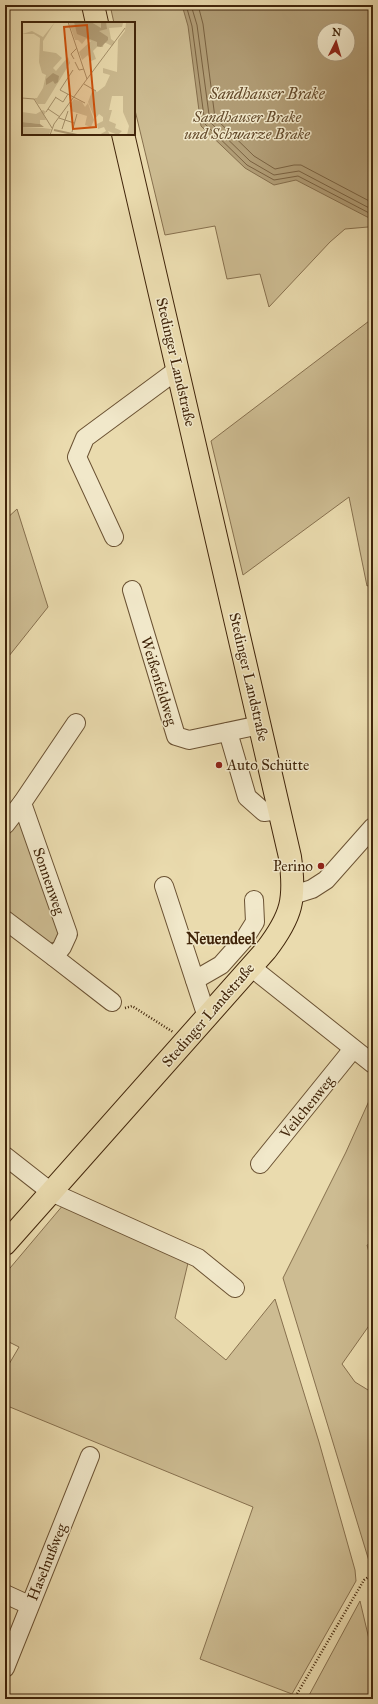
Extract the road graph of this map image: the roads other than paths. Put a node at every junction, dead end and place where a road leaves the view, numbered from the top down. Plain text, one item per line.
1 (93, 5) edge
2 (97, 22) edge
3 (123, 135) edge
4 (178, 370) junction
5 (114, 537) dead end
6 (132, 590) dead end
7 (76, 724) dead end
8 (260, 725) junction
9 (228, 732) junction
10 (22, 803) junction
11 (279, 810) junction
12 (5, 824) edge
13 (373, 827) edge
14 (164, 886) dead end
15 (293, 895) junction
16 (254, 900) dead end
17 (5, 920) edge
18 (54, 956) junction
19 (251, 967) junction
20 (194, 980) junction
21 (112, 1002) road end
22 (207, 1017) junction
23 (353, 1049) junction
24 (373, 1064) edge
25 (5, 1156) edge
26 (260, 1164) dead end
27 (51, 1192) junction
28 (5, 1244) edge
29 (235, 1288) dead end
30 (90, 1456) dead end
31 (5, 1594) edge
32 (29, 1605) junction
33 (5, 1668) edge

1 - 2 main road
3 - 4 main road, Stedinger Landstraße
4 - 5 street
4 - 8 main road, Stedinger Landstraße
6 - 9 street, Weißenfeldweg
7 - 10 street
8 - 9 street, Weißenfeldweg
8 - 11 main road, Stedinger Landstraße
9 - 11 street
10 - 12 street
10 - 18 street, Sonnenweg
11 - 15 main road, Stedinger Landstraße
13 - 15 street
14 - 20 street
15 - 19 main road, Stedinger Landstraße
16 - 20 street
17 - 18 street
18 - 21 street
19 - 22 main road, Stedinger Landstraße
19 - 23 street
20 - 22 street
22 - 27 main road, Stedinger Landstraße
23 - 24 street
23 - 26 street, Veilchenweg
25 - 27 street
27 - 28 main road, Stedinger Landstraße
27 - 29 street
30 - 32 street, Haselnußweg
31 - 32 street
32 - 33 street, Haselnußweg

